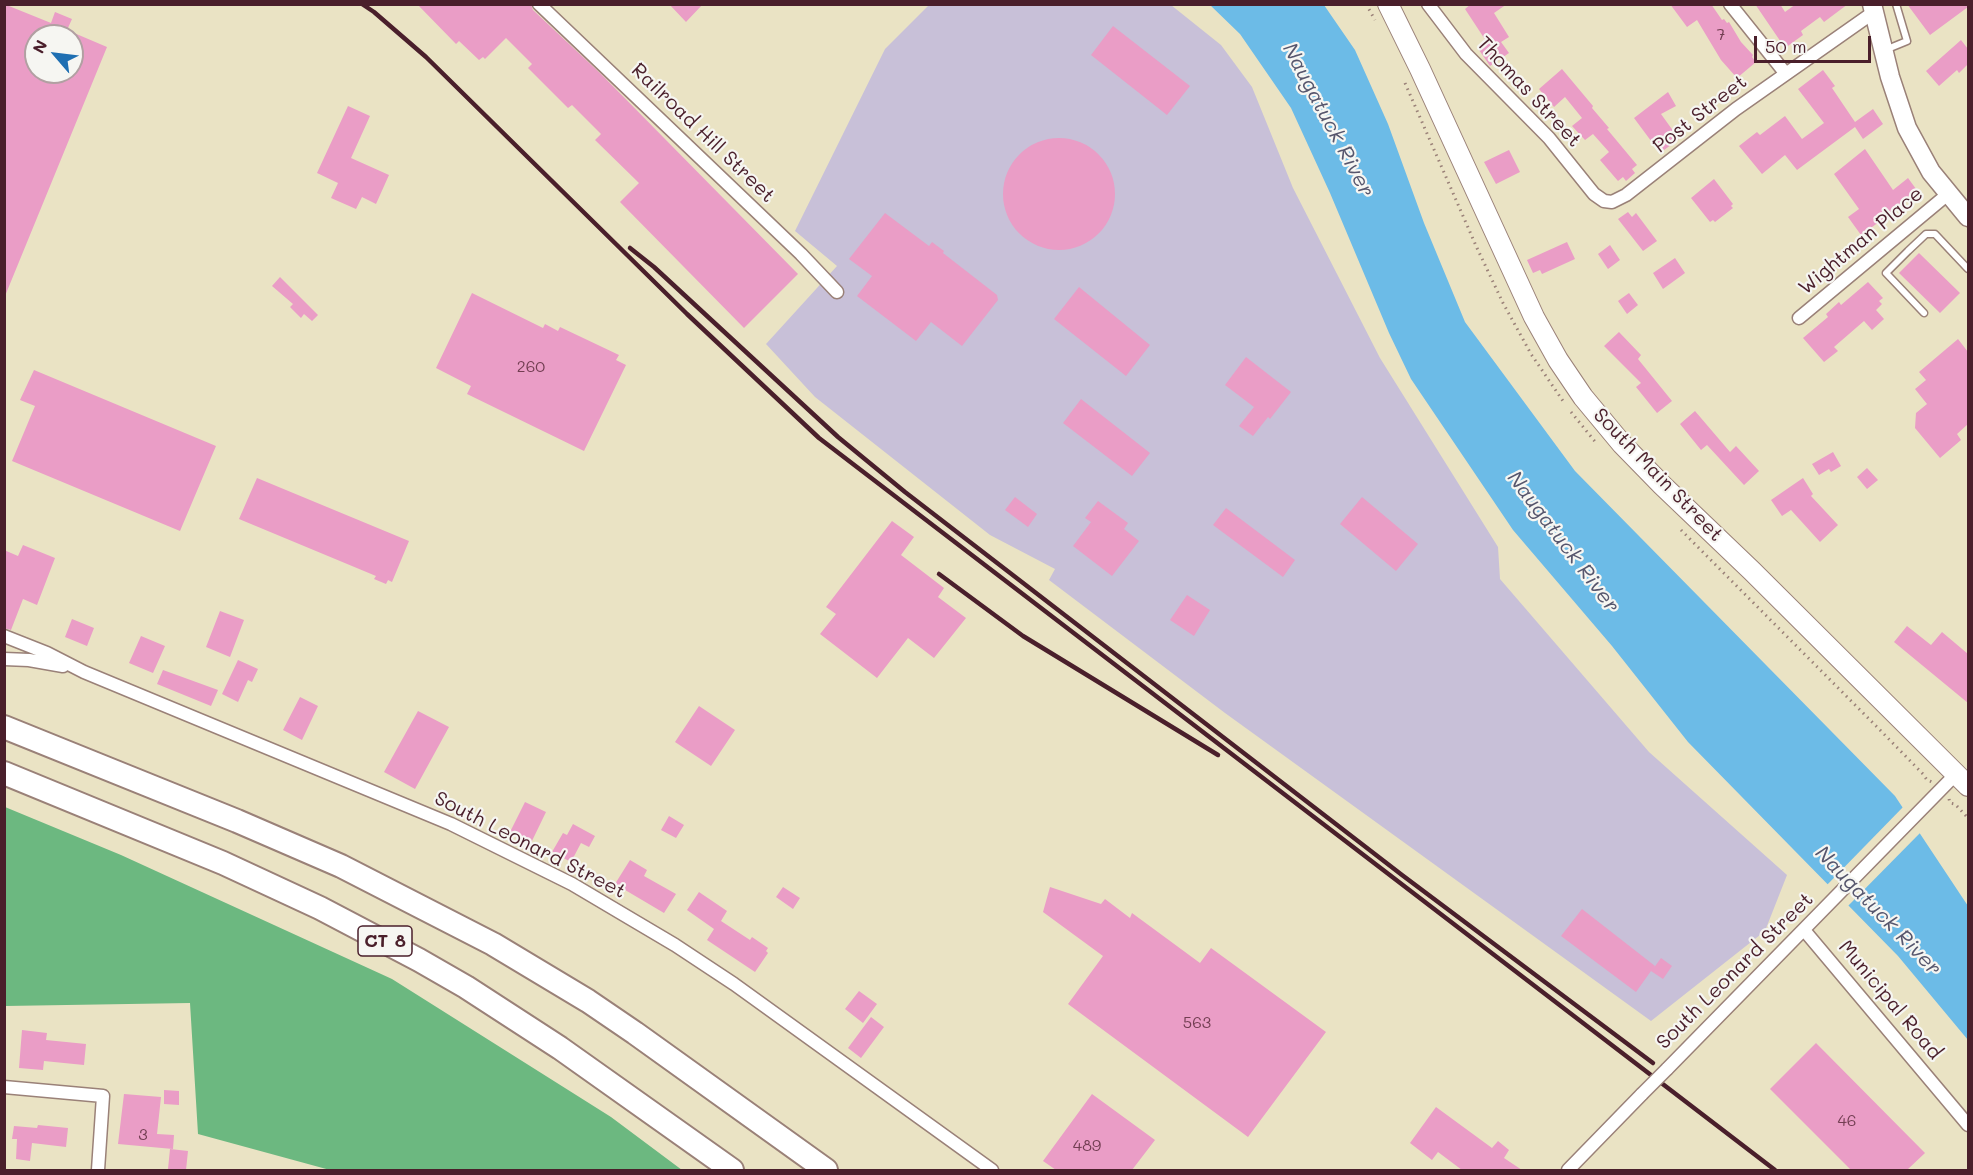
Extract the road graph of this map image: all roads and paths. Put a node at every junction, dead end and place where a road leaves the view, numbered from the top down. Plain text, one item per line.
1 (539, 4) edge
2 (1388, 4) edge
3 (1428, 4) edge
4 (1730, 4) edge
5 (1896, 4) edge
6 (1873, 8) edge
7 (1883, 50) junction
8 (1786, 74) junction
9 (1948, 194) junction
10 (1607, 201) joint
11 (1968, 217) edge
12 (1915, 222) junction
13 (1926, 234) junction
14 (1968, 269) edge
15 (837, 292) dead end
16 (1924, 313) dead end
17 (1799, 318) dead end
18 (4, 636) edge
19 (4, 659) edge
20 (84, 672) junction
21 (4, 727) edge
22 (4, 773) edge
23 (1962, 780) edge
24 (1950, 803) dead end
25 (1968, 818) edge
26 (1804, 930) junction
27 (4, 1087) edge
28 (1968, 1125) edge
29 (98, 1170) edge
30 (732, 1170) edge
31 (826, 1170) edge
32 (992, 1170) edge
33 (1568, 1170) edge

1 - 15 street, Railroad Hill Street
2 - 23 main road, South Main Street
3 - 10 street, Thomas Street
4 - 8 street
5 - 7 lane
6 - 7 main road
6 - 8 street, Post Street
7 - 9 main road
8 - 10 street, Post Street
9 - 11 main road
9 - 12 street, Wightman Place
12 - 13 lane
12 - 17 street, Wightman Place
13 - 14 lane
13 - 16 lane
18 - 20 street, South Leonard Street
19 - 20 street
20 - 32 street, South Leonard Street
21 - 31 highway, CT 8
22 - 30 highway, CT 8
23 - 26 street, South Leonard Street
24 - 25 path
26 - 28 street, Municipal Road
26 - 33 street, South Leonard Street, bridge
27 - 29 street

